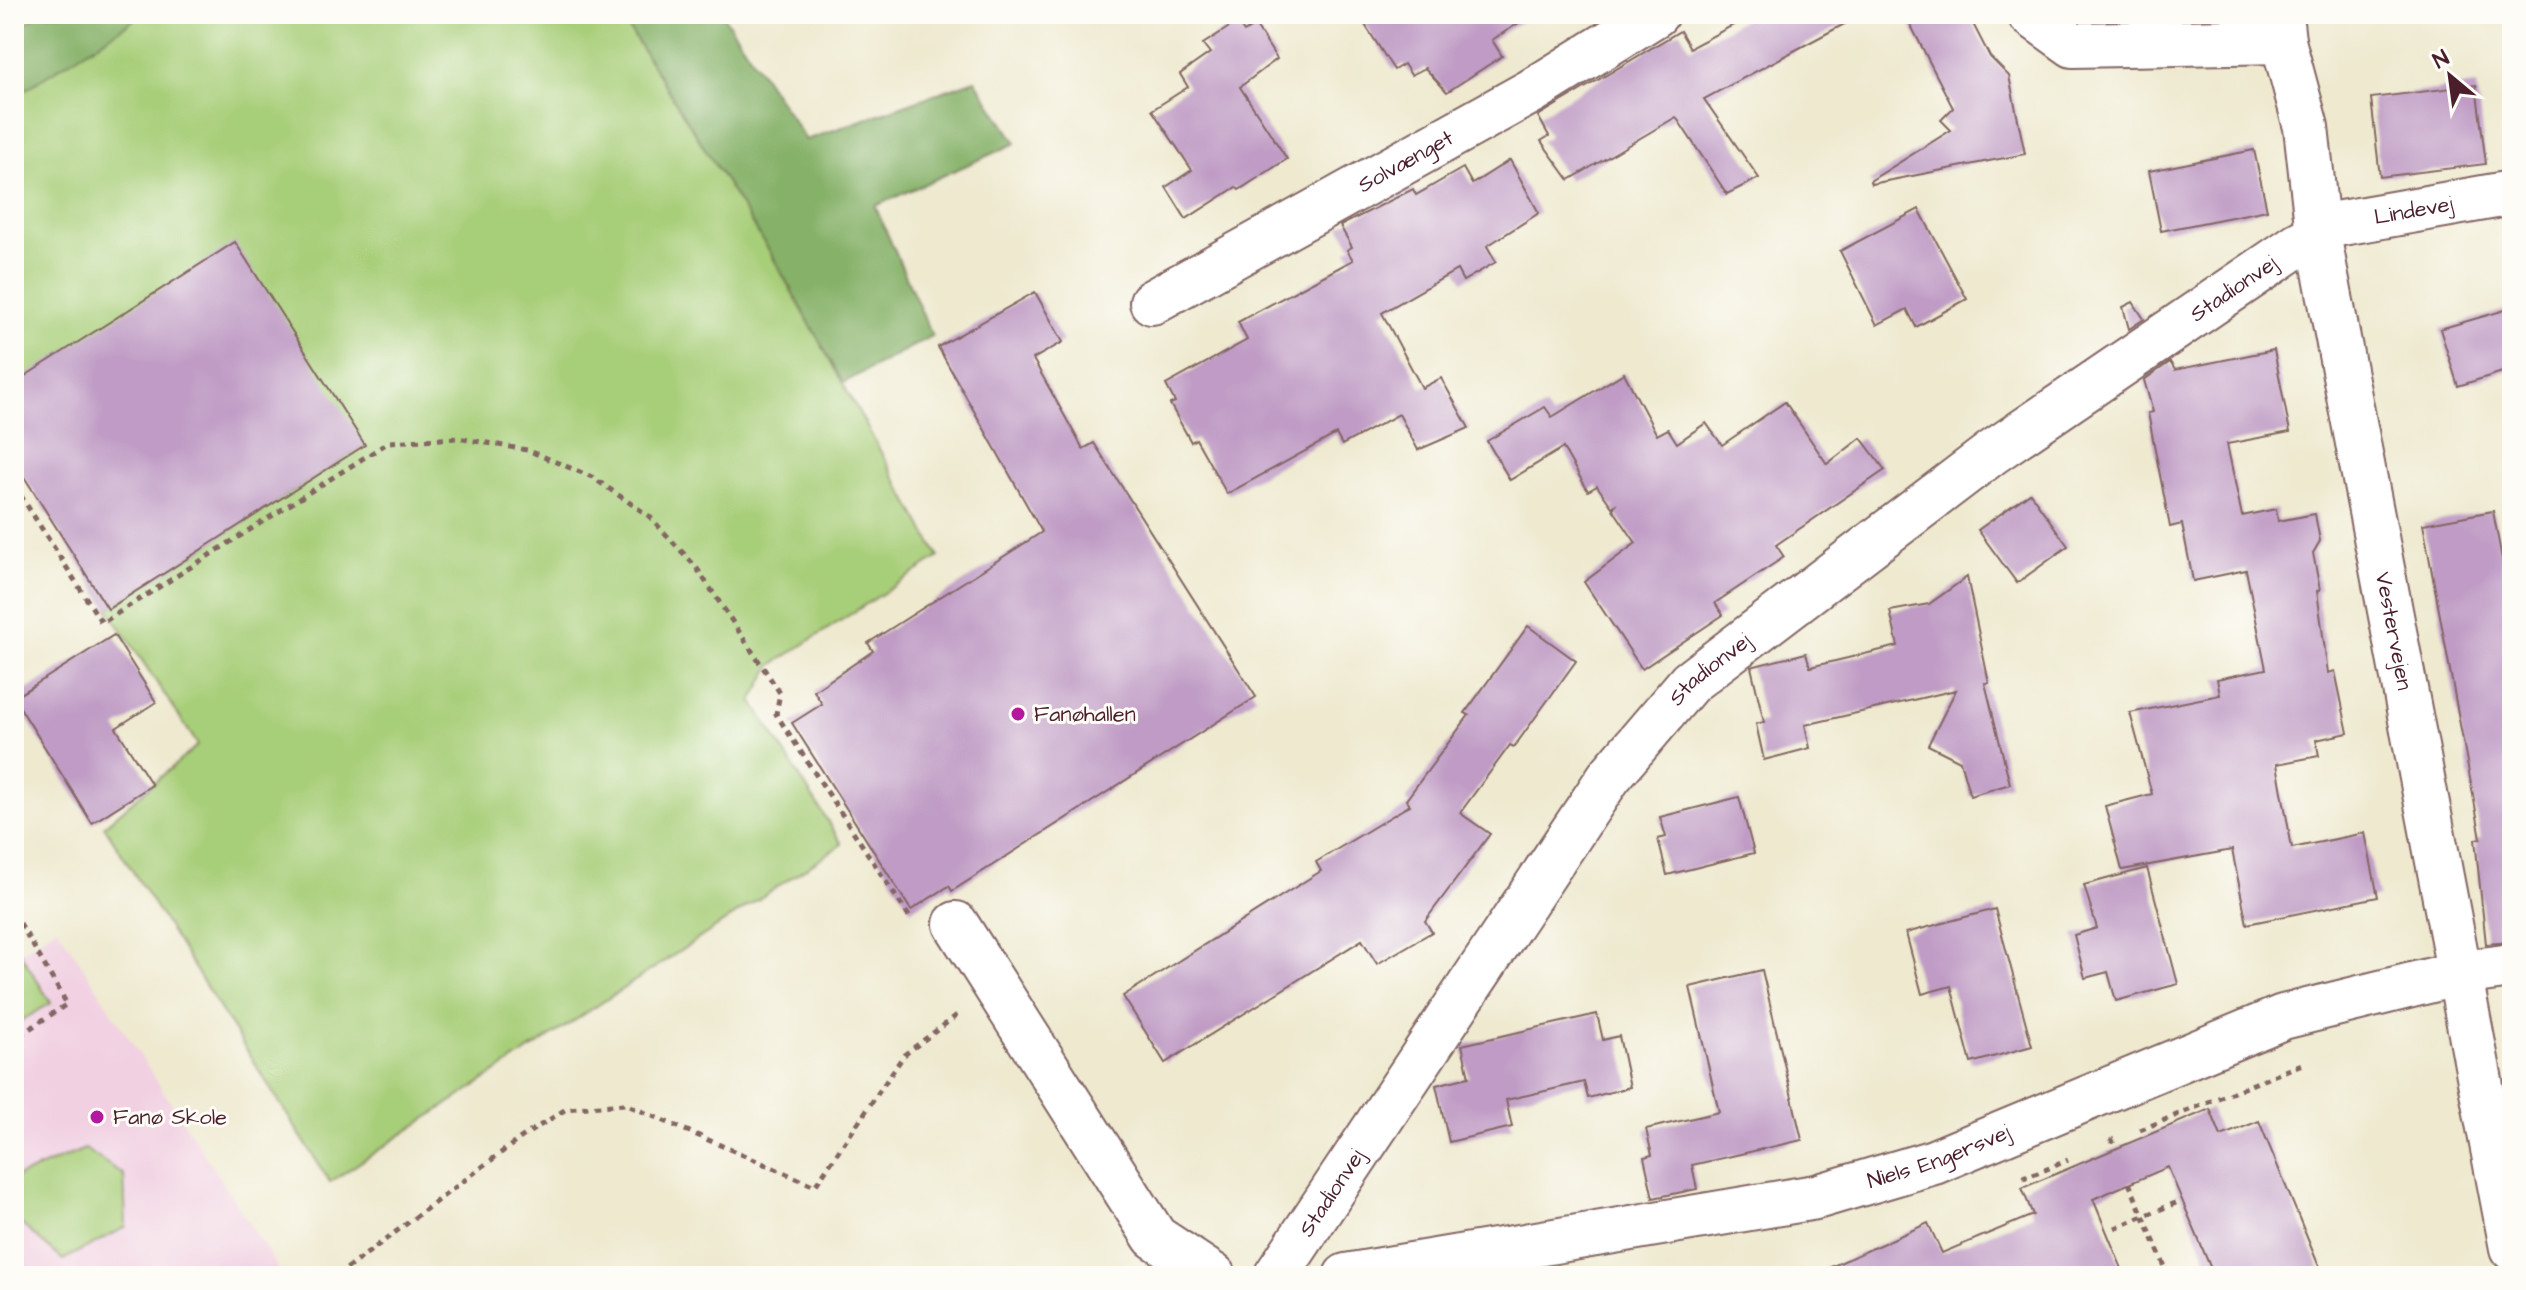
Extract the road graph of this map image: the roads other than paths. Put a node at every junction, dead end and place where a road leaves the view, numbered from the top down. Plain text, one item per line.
1 (1656, 14) edge
2 (2030, 14) edge
3 (2282, 27) edge
4 (2512, 193) edge
5 (2318, 234) junction
6 (1152, 302) dead end
7 (956, 924) road end
8 (2512, 966) edge
9 (2460, 973) junction
10 (2512, 1248) edge
11 (1282, 1267) edge
12 (1214, 1276) edge
13 (1332, 1276) edge
14 (1346, 1276) edge

1 - 6 street, Solvænget
2 - 3 street
3 - 5 street, Vestervejen
4 - 5 street, Lindevej
5 - 9 street, Vestervejen
5 - 11 street, Stadionvej
7 - 12 street
8 - 9 street, Niels Engersvej
9 - 10 street, Vestervejen
9 - 14 street, Niels Engersvej
11 - 13 street

